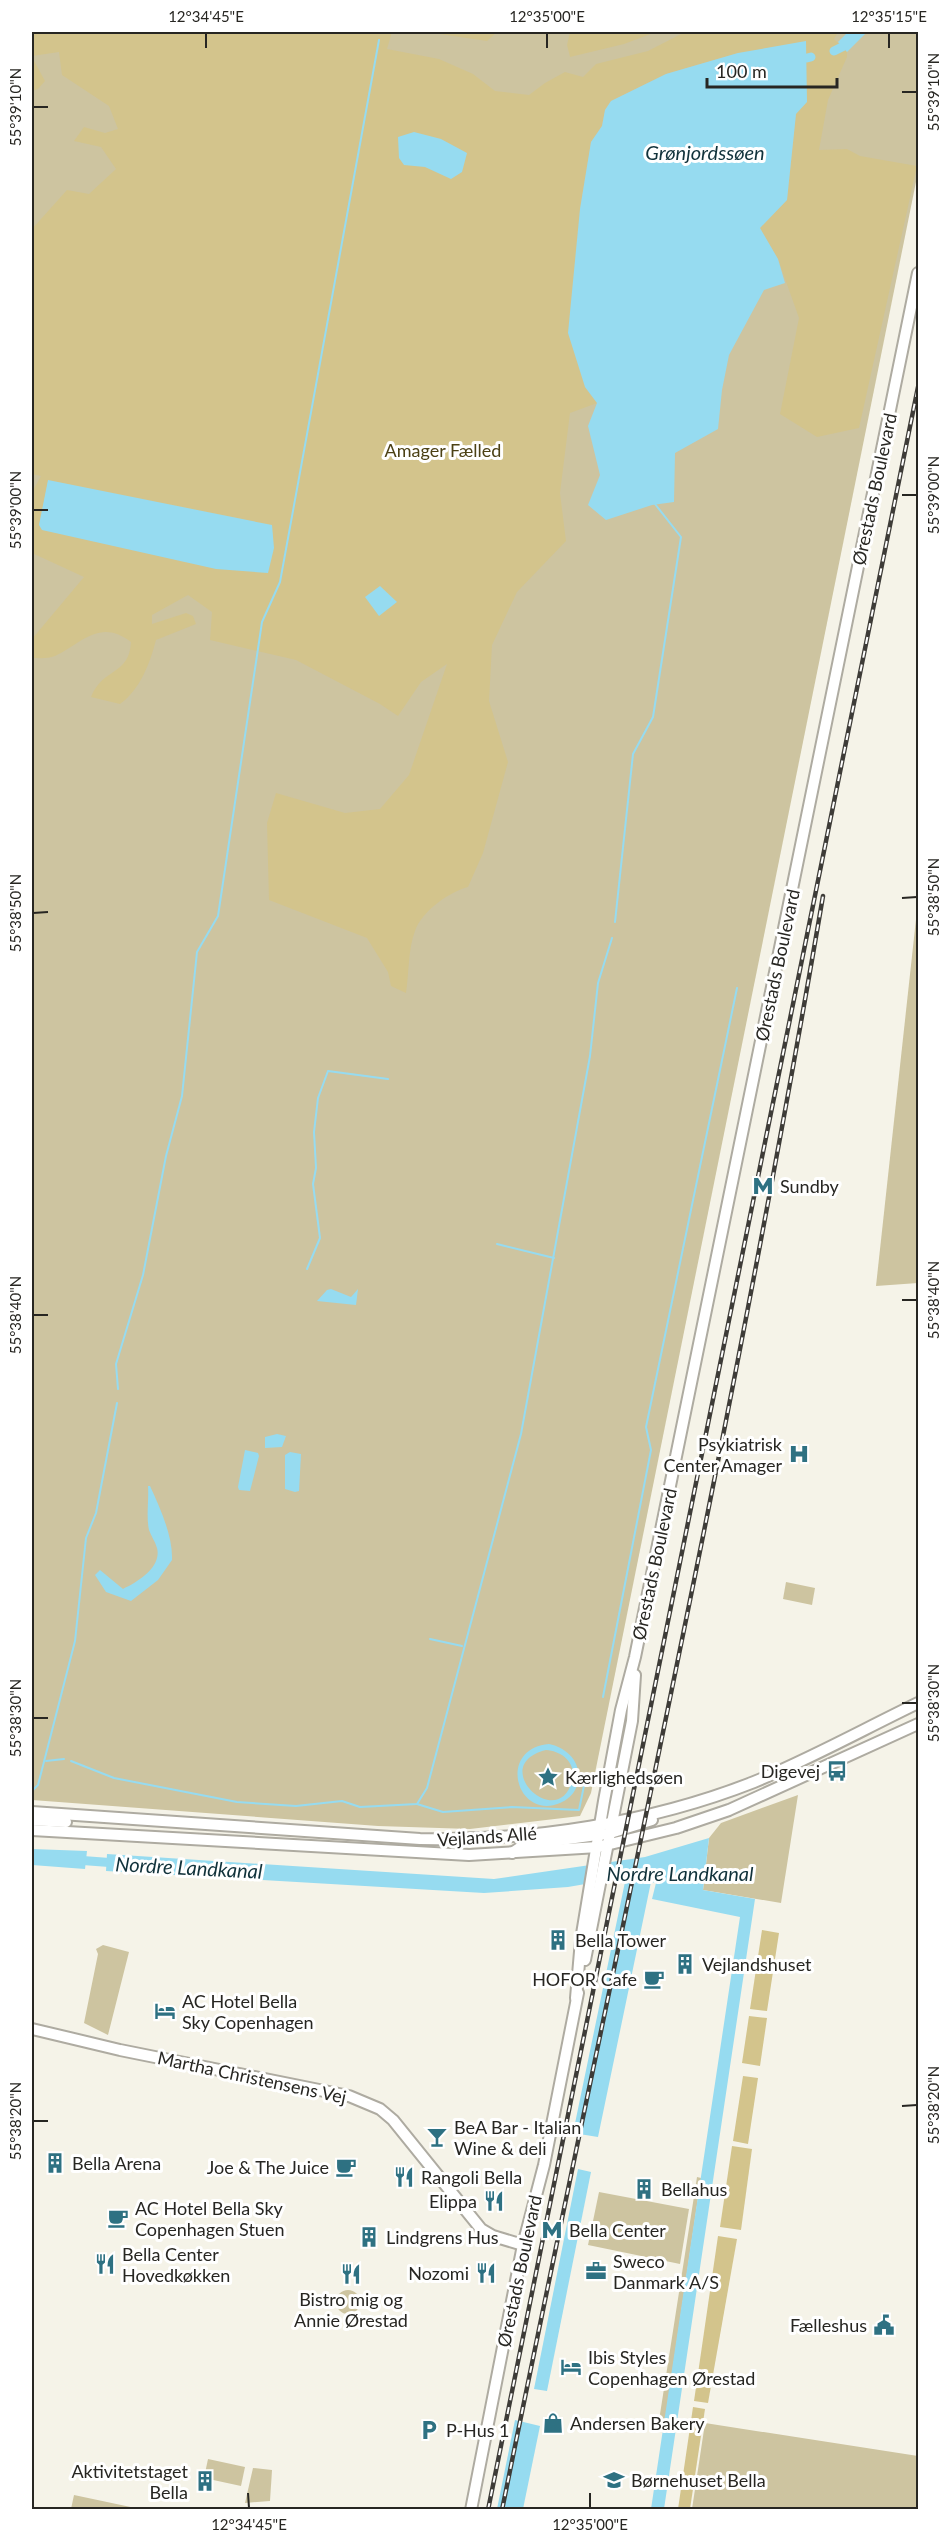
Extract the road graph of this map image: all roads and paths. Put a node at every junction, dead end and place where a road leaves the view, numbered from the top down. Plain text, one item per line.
1 (918, 273) edge
2 (635, 1657) junction
3 (918, 1703) edge
4 (918, 1724) edge
5 (32, 1812) edge
6 (111, 1818) junction
7 (32, 1820) edge
8 (612, 1826) junction
9 (32, 1830) edge
10 (602, 1838) junction
11 (32, 2030) edge
12 (523, 2245) junction
13 (471, 2510) edge

1 - 2 street, Ørestads Boulevard
2 - 8 street, Ørestads Boulevard
2 - 10 street, Ørestads Boulevard
3 - 8 street, Vejlands Allé
4 - 10 street, Vejlands Allé
5 - 6 street, Vejlands Allé
6 - 7 street
6 - 10 street, Vejlands Allé
8 - 10 street
8 - 10 street, Vejlands Allé
9 - 10 street, Vejlands Allé
10 - 12 street, Ørestads Boulevard
11 - 12 street, Martha Christensens Vej
12 - 13 street, Ørestads Boulevard

